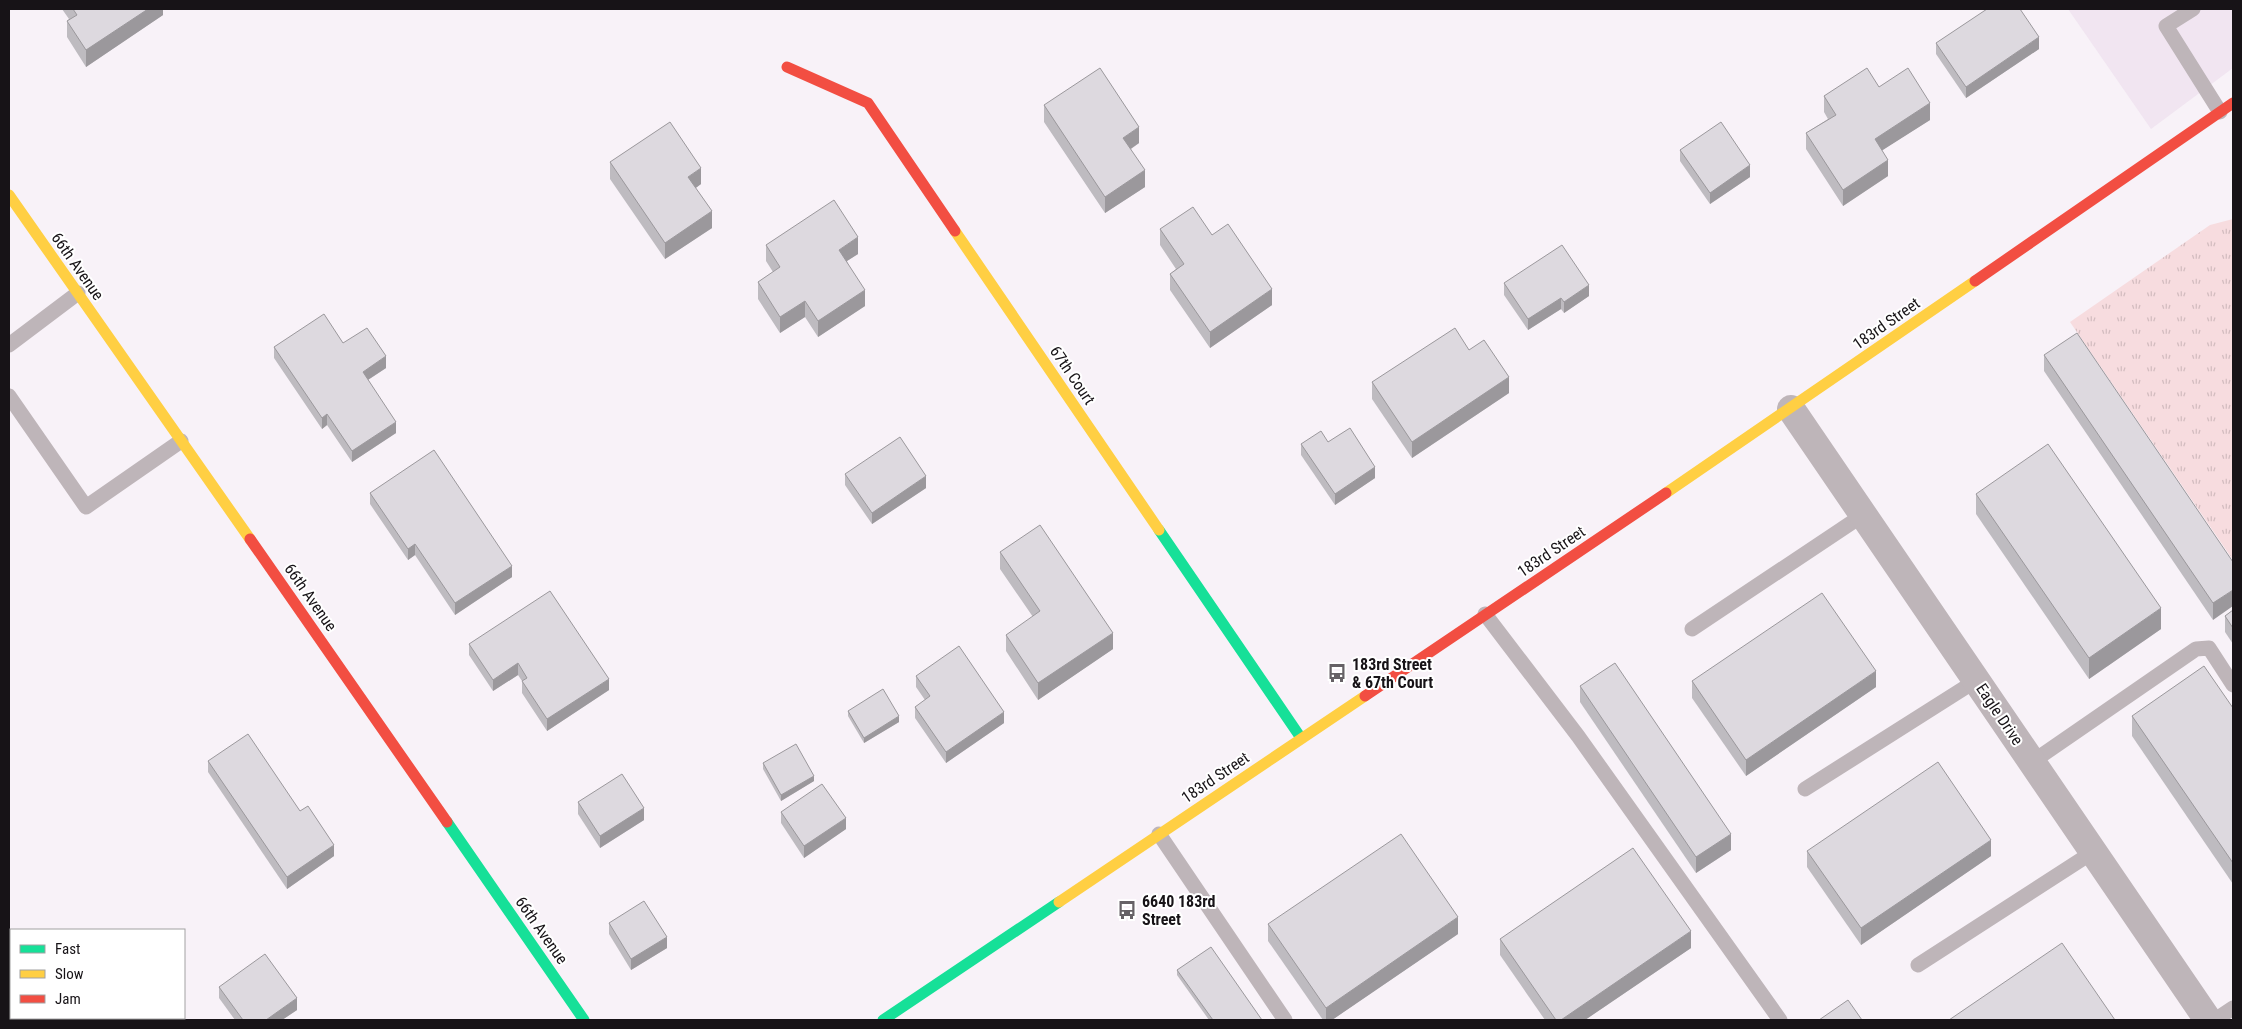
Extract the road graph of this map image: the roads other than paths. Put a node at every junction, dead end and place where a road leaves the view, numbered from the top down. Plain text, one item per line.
1 (2193, 9) edge
2 (787, 67) dead end
3 (2233, 103) edge
4 (2220, 112) junction
5 (9, 195) edge
6 (14, 214) edge
7 (78, 293) junction
8 (9, 345) edge
9 (9, 396) edge
10 (1791, 409) junction
11 (181, 441) junction
12 (1863, 514) junction
13 (1485, 614) junction
14 (1692, 629) dead end
15 (1977, 680) junction
16 (2233, 685) edge
17 (1301, 738) junction
18 (2032, 762) junction
19 (1804, 789) dead end
20 (1159, 834) junction
21 (2093, 852) junction
22 (1918, 965) dead end
23 (2233, 1008) edge
24 (584, 1020) edge
25 (883, 1020) edge
26 (1285, 1020) edge
27 (1780, 1020) edge
28 (2208, 1020) edge
29 (2215, 1020) edge

1 - 4 lane
2 - 17 street, 67th Court
3 - 4 street, 183rd Street
4 - 10 street, 183rd Street
5 - 6 street, 66th Avenue
6 - 7 street, 66th Avenue
7 - 8 lane
7 - 11 street, 66th Avenue
9 - 11 lane
10 - 12 street, Eagle Drive
10 - 13 street, 183rd Street
11 - 24 street, 66th Avenue
12 - 14 lane
12 - 15 street, Eagle Drive
13 - 17 street, 183rd Street
13 - 27 lane
15 - 18 street, Eagle Drive
15 - 19 lane
16 - 18 lane
17 - 20 street, 183rd Street
18 - 21 street, Eagle Drive
20 - 25 street, 183rd Street
20 - 26 lane
21 - 22 lane
21 - 28 street, Eagle Drive
23 - 29 lane

